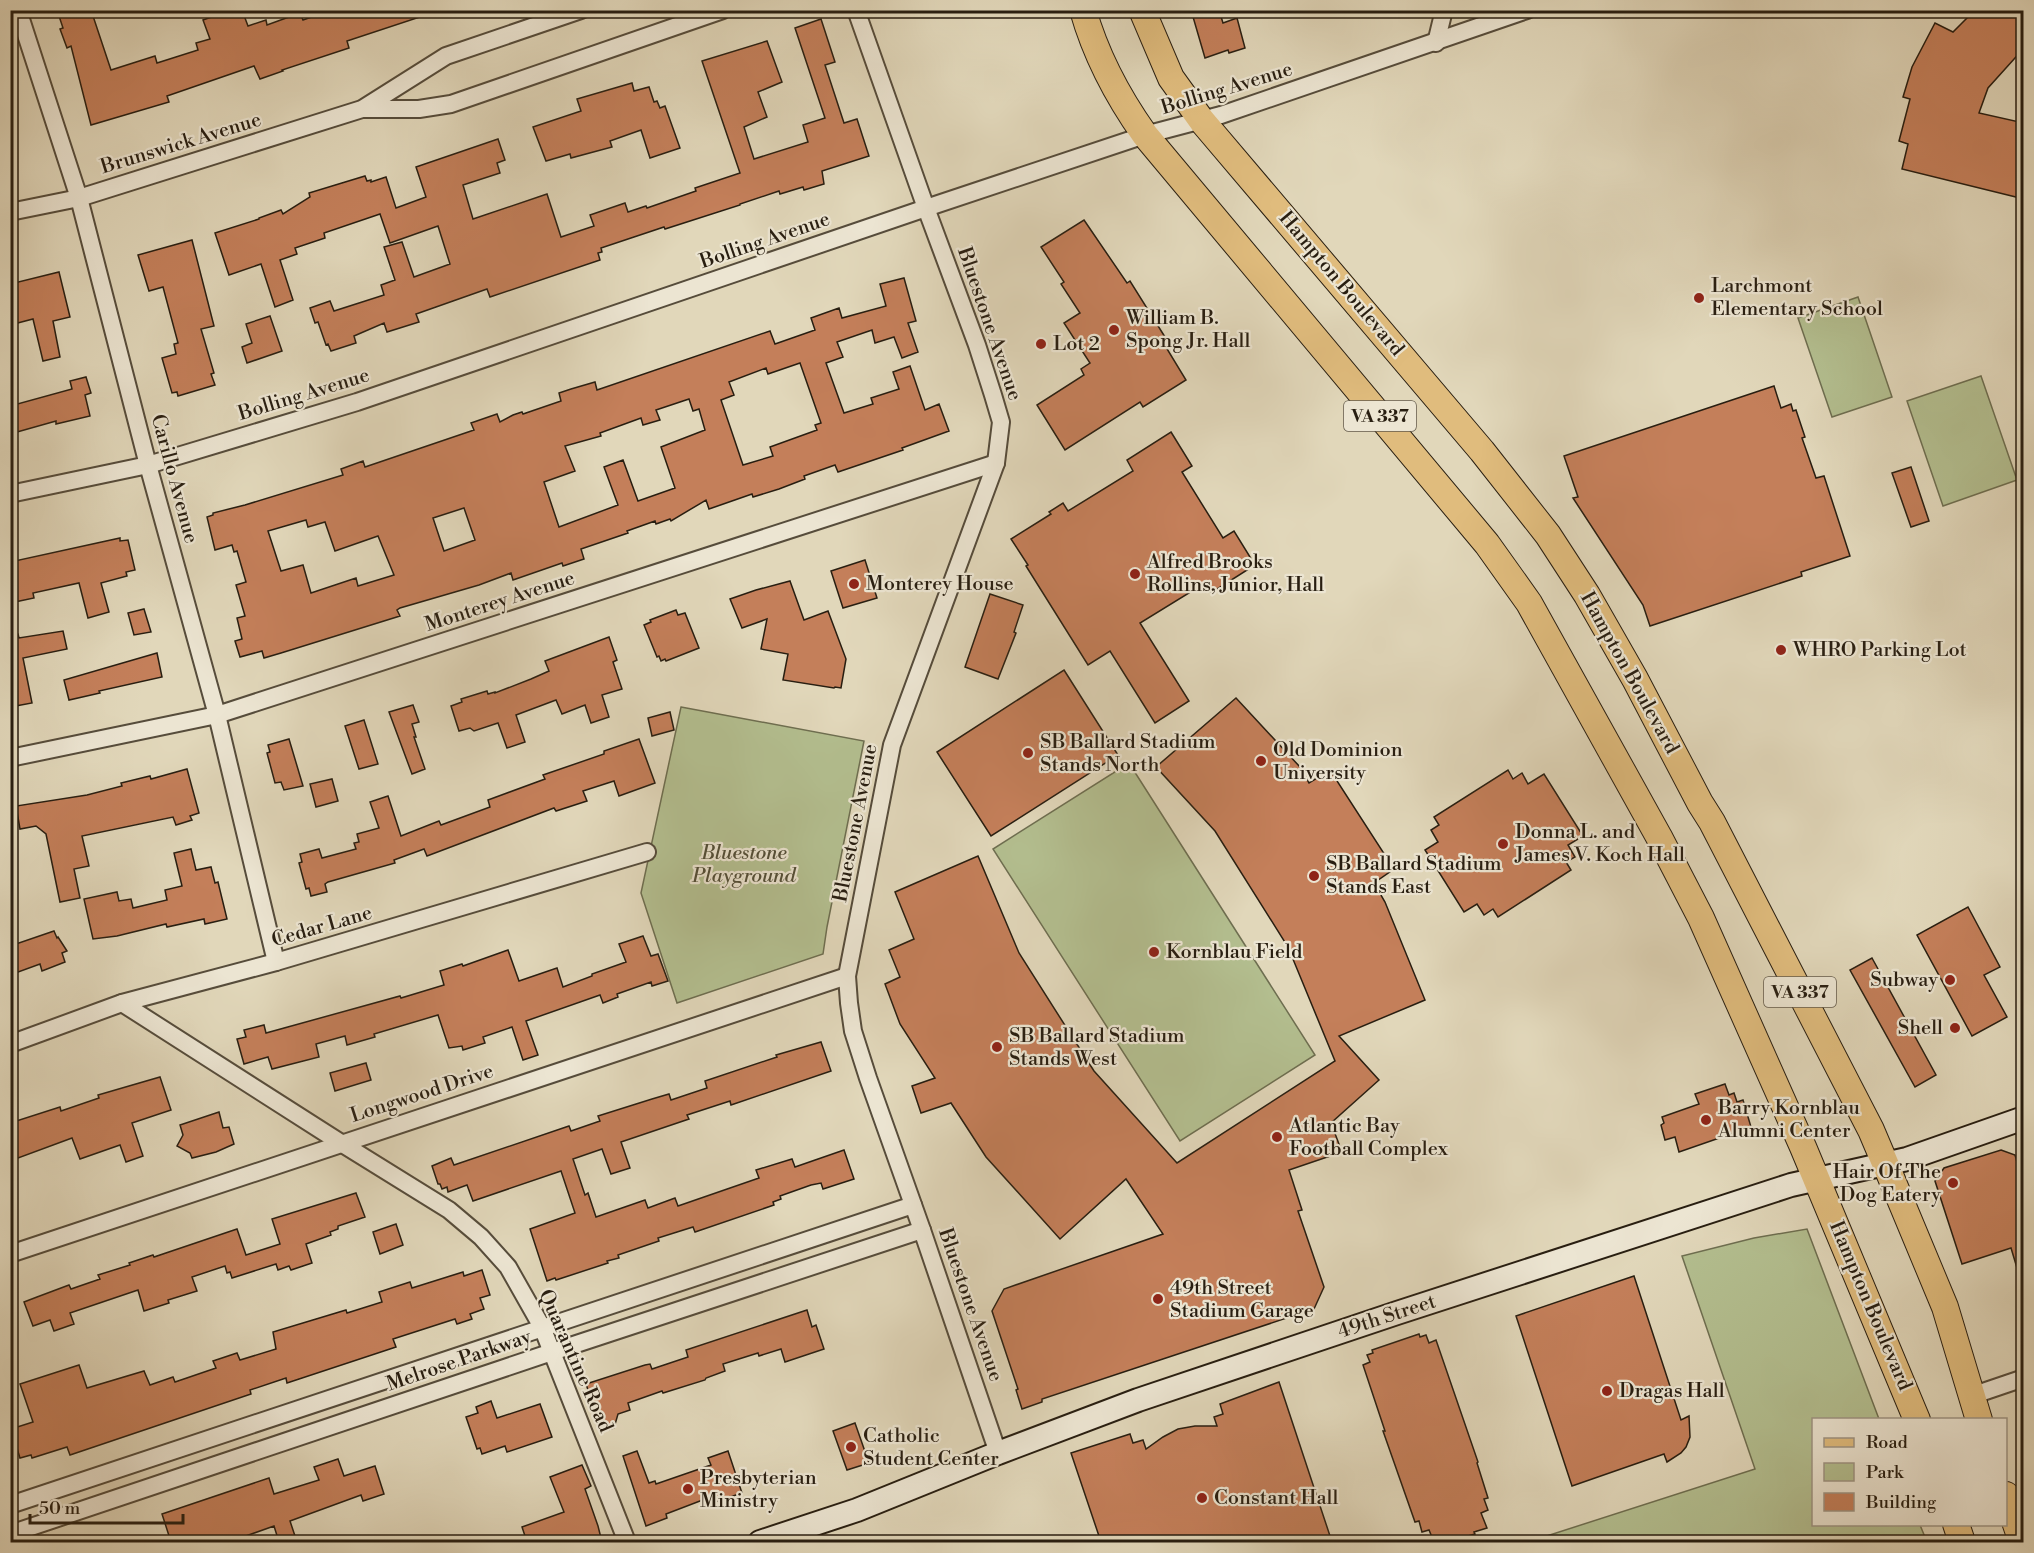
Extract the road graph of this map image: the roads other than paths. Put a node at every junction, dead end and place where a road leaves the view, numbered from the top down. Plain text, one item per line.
1 (18, 10) edge
2 (581, 10) edge
3 (723, 10) edge
4 (856, 10) edge
5 (1083, 10) edge
6 (1142, 10) edge
7 (1444, 10) edge
8 (1527, 10) edge
9 (1436, 42) junction
10 (362, 109) junction
11 (1202, 121) junction
12 (1145, 135) junction
13 (79, 198) junction
14 (926, 208) junction
15 (10, 212) edge
16 (996, 463) junction
17 (148, 465) junction
18 (10, 494) edge
19 (217, 716) junction
20 (10, 758) edge
21 (646, 852) dead end
22 (276, 962) junction
23 (847, 976) junction
24 (122, 1003) junction
25 (10, 1044) edge
26 (2024, 1118) edge
27 (341, 1143) junction
28 (1885, 1163) junction
29 (1815, 1179) junction
30 (913, 1204) junction
31 (922, 1230) junction
32 (10, 1254) edge
33 (542, 1327) junction
34 (552, 1352) junction
35 (2024, 1378) edge
36 (1975, 1408) edge
37 (1917, 1418) edge
38 (998, 1452) junction
39 (2007, 1498) edge
40 (10, 1505) edge
41 (1957, 1526) edge
42 (10, 1534) edge
43 (627, 1542) edge
44 (760, 1542) edge
45 (1962, 1542) edge
46 (2022, 1542) edge

1 - 13 street, Carillo Avenue
2 - 10 street, Brunswick Avenue
3 - 10 street, Brunswick Avenue
4 - 14 street, Bluestone Avenue
5 - 12 main road, Hampton Boulevard / VA 337
6 - 11 main road, Hampton Boulevard / VA 337
7 - 9 street
8 - 9 street, Bolling Avenue
9 - 11 street, Bolling Avenue
10 - 13 street, Brunswick Avenue
11 - 12 street, Bolling Avenue
11 - 28 main road, Hampton Boulevard / VA 337
12 - 14 street, Bolling Avenue
12 - 29 main road, Hampton Boulevard / VA 337
13 - 15 street, Brunswick Avenue
13 - 17 street, Carillo Avenue
14 - 16 street, Bluestone Avenue
14 - 17 street, Bolling Avenue
16 - 19 street, Monterey Avenue
16 - 23 street, Bluestone Avenue
17 - 18 street, Bolling Avenue
17 - 19 street, Carillo Avenue
19 - 20 street, Monterey Avenue
19 - 22 street, Carillo Avenue
21 - 22 street, Cedar Lane
22 - 24 street, Cedar Lane
23 - 27 street, Longwood Drive
23 - 30 street, Bluestone Avenue
24 - 25 street, Cedar Lane
24 - 27 street, Quarantine Road
26 - 28 street, 49th Street
27 - 32 street, Longwood Drive
27 - 33 street, Quarantine Road
28 - 29 street, 49th Street
28 - 36 main road, Hampton Boulevard / VA 337
29 - 37 main road, Hampton Boulevard / VA 337
29 - 38 street, 49th Street
30 - 31 street, Bluestone Avenue
30 - 33 street, Melrose Parkway
31 - 34 street, Melrose Parkway
31 - 38 street, Bluestone Avenue
33 - 34 street, Quarantine Road
33 - 40 street, Melrose Parkway
34 - 42 street, Melrose Parkway
34 - 43 street, Quarantine Road
35 - 36 street
38 - 44 street, 49th Street
39 - 46 main road
41 - 45 main road

